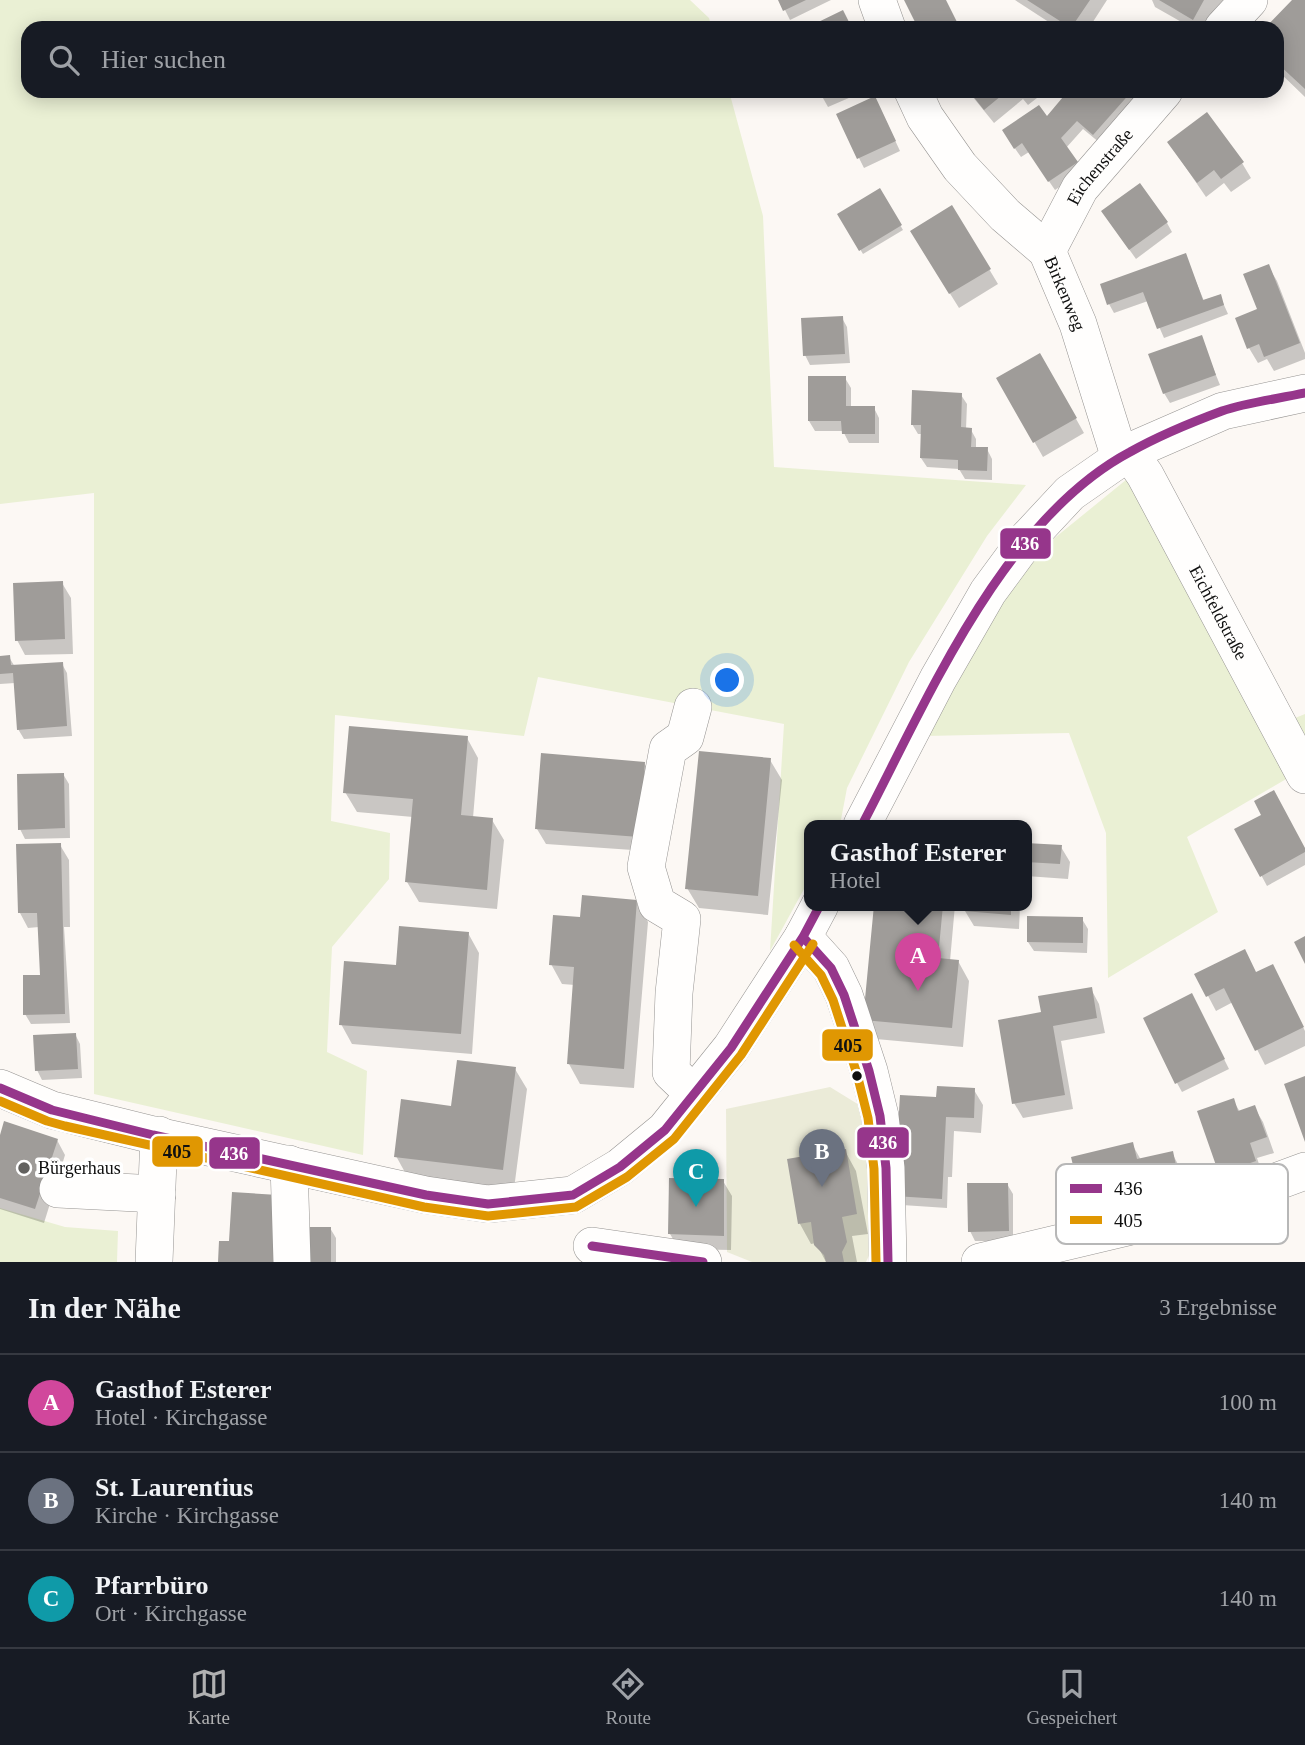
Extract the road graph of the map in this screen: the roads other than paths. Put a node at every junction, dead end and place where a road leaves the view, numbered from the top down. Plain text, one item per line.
1 (877, 0) edge
2 (1249, 0) edge
3 (884, 21) edge
4 (1230, 21) edge
5 (916, 98) edge
6 (1158, 98) edge
7 (1047, 251) junction
8 (1305, 393) edge
9 (1124, 455) junction
10 (693, 707) dead end
11 (1305, 775) edge
12 (865, 820) edge
13 (817, 911) edge
14 (803, 937) junction
15 (0, 1088) edge
16 (694, 1094) junction
17 (159, 1135) junction
18 (289, 1164) junction
19 (1305, 1171) edge
20 (1288, 1177) edge
21 (58, 1189) dead end
22 (157, 1194) junction
23 (573, 1195) junction
24 (1056, 1244) edge
25 (592, 1254) edge
26 (153, 1262) edge
27 (292, 1262) edge
28 (703, 1262) edge
29 (888, 1262) edge
30 (980, 1262) edge

1 - 3 street
2 - 4 street
5 - 7 street, Birkenweg
6 - 7 street, Eichenstraße
7 - 9 street, Birkenweg
8 - 9 street
9 - 11 street, Eichfeldstraße
9 - 12 street
10 - 16 street
13 - 14 street
14 - 16 street
14 - 29 street
15 - 17 street
16 - 23 street
17 - 18 street
17 - 22 street
18 - 23 street
18 - 27 street
19 - 20 street
21 - 22 street
22 - 26 street
23 - 25 street
24 - 30 street
25 - 28 street

